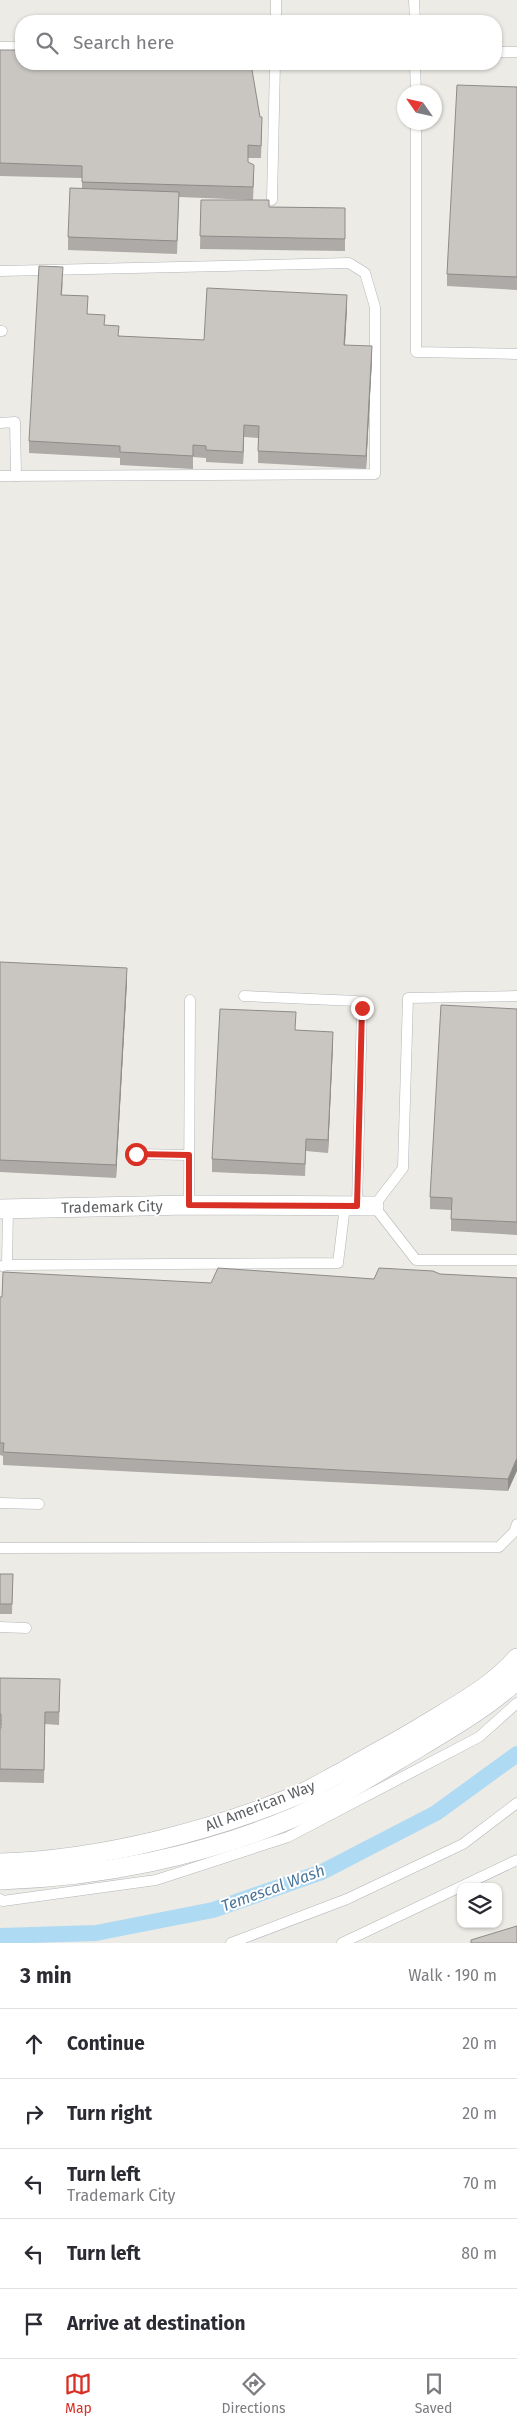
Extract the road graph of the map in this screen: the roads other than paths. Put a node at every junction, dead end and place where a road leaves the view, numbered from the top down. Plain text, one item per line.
1 (276, 0) edge
2 (414, 0) edge
3 (276, 15) edge
4 (415, 15) edge
5 (0, 47) edge
6 (15, 47) edge
7 (502, 52) edge
8 (517, 52) edge
9 (275, 70) edge
10 (416, 70) edge
11 (416, 85) edge
12 (416, 130) edge
13 (272, 200) dead end
14 (0, 271) edge
15 (517, 354) edge
16 (0, 423) edge
17 (0, 476) edge
18 (16, 476) junction
19 (244, 996) dead end
20 (517, 996) edge
21 (190, 1000) dead end
22 (136, 1154) dead end
23 (189, 1155) junction
24 (189, 1205) junction
25 (359, 1206) junction
26 (4, 1209) edge
27 (517, 1260) edge
28 (3, 1266) edge
29 (0, 1503) edge
30 (39, 1504) dead end
31 (517, 1524) edge
32 (0, 1548) edge
33 (0, 1627) edge
34 (26, 1628) dead end
35 (517, 1658) edge
36 (517, 1680) edge
37 (517, 1703) edge
38 (517, 1803) edge
39 (517, 1860) edge
40 (0, 1863) edge
41 (0, 1880) edge
42 (0, 1900) edge
43 (231, 1943) edge
44 (342, 1943) edge

1 - 3 lane
2 - 4 lane
5 - 6 lane
7 - 8 lane
9 - 13 lane
10 - 11 lane
12 - 15 lane
14 - 18 lane
16 - 18 lane
17 - 18 lane
19 - 25 lane
20 - 25 lane
21 - 23 lane
22 - 23 lane
23 - 24 lane
24 - 25 street, Trademark City
24 - 26 street, Trademark City
25 - 27 lane
25 - 28 lane
26 - 28 lane
29 - 30 lane
31 - 32 lane
33 - 34 lane
35 - 40 street, All American Way
36 - 41 street, All American Way
37 - 42 lane
38 - 43 lane
39 - 44 lane

